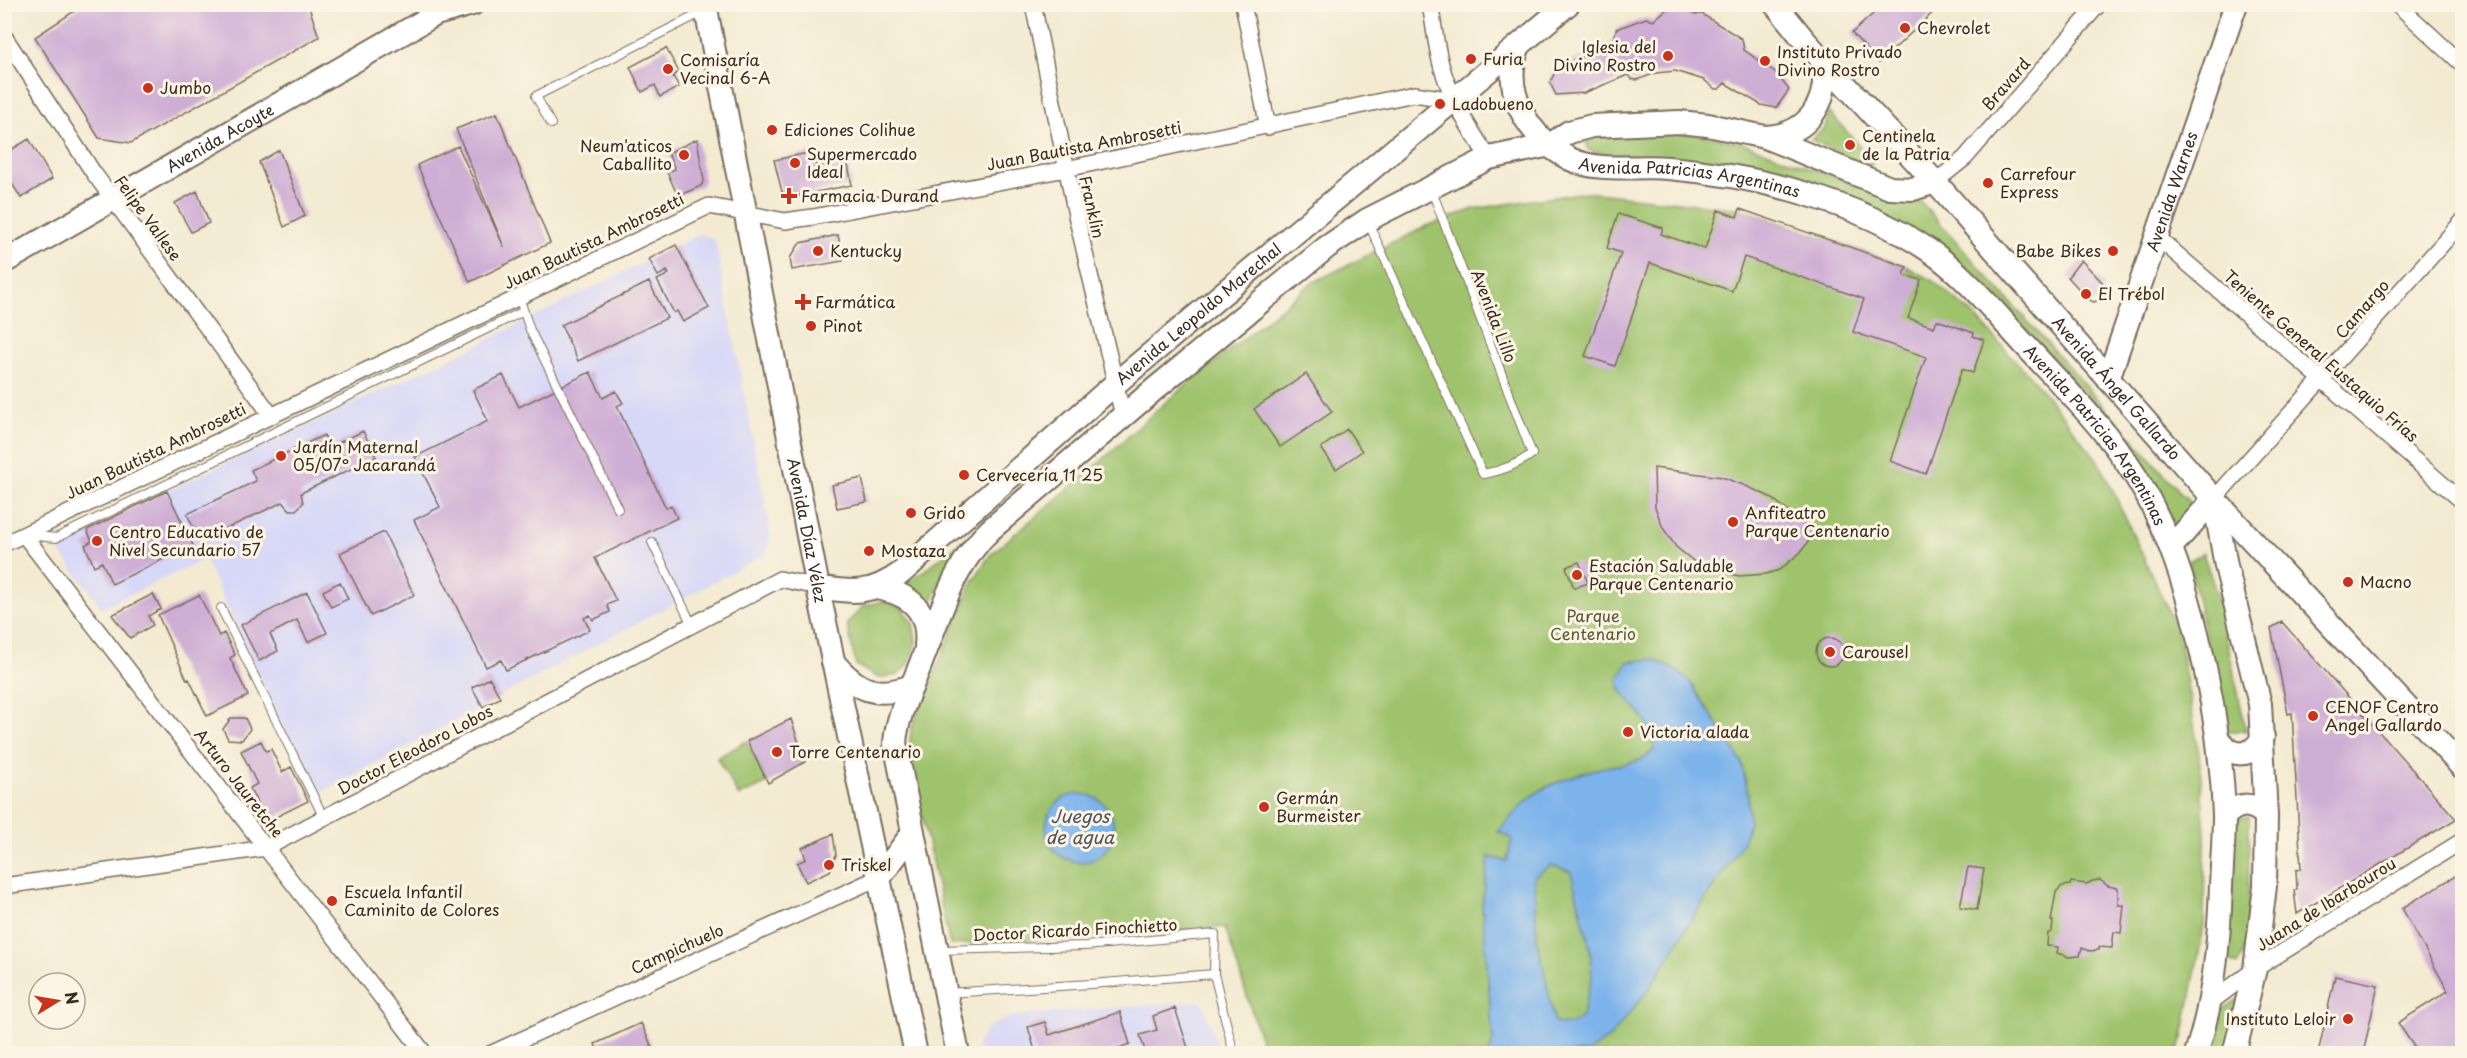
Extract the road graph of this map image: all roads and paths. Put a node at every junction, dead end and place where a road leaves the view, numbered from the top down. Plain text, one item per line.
1 (472, 4) edge
2 (1033, 4) edge
3 (1244, 4) edge
4 (1430, 4) edge
5 (1568, 4) edge
6 (1775, 4) edge
7 (2099, 4) edge
8 (2236, 4) edge
9 (2397, 4) edge
10 (706, 7) edge
11 (442, 9) edge
12 (4, 36) edge
13 (1518, 48) junction
14 (1823, 60) junction
15 (2463, 64) edge
16 (1454, 100) junction
17 (551, 124) dead end
18 (1268, 127) junction
19 (1764, 137) junction
20 (1550, 145) junction
21 (1489, 158) junction
22 (1066, 169) junction
23 (1935, 182) junction
24 (1430, 187) junction
25 (112, 199) junction
26 (747, 215) junction
27 (1367, 220) junction
28 (2463, 222) edge
29 (2157, 237) junction
30 (4, 262) edge
31 (520, 305) junction
32 (2108, 379) junction
33 (2322, 381) junction
34 (1115, 384) junction
35 (271, 415) junction
36 (1123, 416) junction
37 (2214, 499) junction
38 (2463, 501) edge
39 (618, 508) dead end
40 (24, 535) junction
41 (652, 542) dead end
42 (4, 544) edge
43 (2172, 546) junction
44 (818, 587) junction
45 (876, 588) junction
46 (221, 608) dead end
47 (692, 625) junction
48 (924, 656) junction
49 (833, 662) junction
50 (912, 686) junction
51 (2263, 737) junction
52 (2218, 739) junction
53 (2463, 767) edge
54 (2266, 816) junction
55 (2224, 817) junction
56 (324, 818) junction
57 (912, 834) junction
58 (2463, 841) edge
59 (266, 849) junction
60 (880, 877) junction
61 (4, 885) edge
62 (936, 951) junction
63 (2255, 969) junction
64 (1214, 974) junction
65 (946, 993) junction
66 (2211, 1002) junction
67 (425, 1053) edge
68 (490, 1053) edge
69 (916, 1053) edge
70 (958, 1053) edge
71 (1234, 1053) edge
72 (2196, 1053) edge
73 (2234, 1053) edge

1 - 11 main road, Avenida Acoyte
2 - 22 street, Franklin
3 - 18 street
4 - 16 street
5 - 13 main road, Avenida Leopoldo Marechal
6 - 14 main road, Avenida Ángel Gallardo
7 - 23 street, Bravard
8 - 29 main road, Avenida Warnes
9 - 15 street
10 - 17 lane
10 - 26 main road, Avenida Díaz Vélez
11 - 25 main road, Avenida Acoyte
12 - 25 street, Felipe Vallese
13 - 16 main road, Avenida Leopoldo Marechal
13 - 20 main road
14 - 19 main road
14 - 23 main road, Avenida Ángel Gallardo
16 - 18 street, Juan Bautista Ambrosetti
16 - 21 street
16 - 34 main road, Avenida Leopoldo Marechal
18 - 22 street, Juan Bautista Ambrosetti
19 - 20 main road, Avenida Patricias Argentinas
19 - 23 main road, Avenida Patricias Argentinas
20 - 21 main road, Avenida Patricias Argentinas
20 - 43 main road, Avenida Patricias Argentinas
21 - 24 main road, Avenida Leopoldo Marechal
22 - 26 street, Juan Bautista Ambrosetti
22 - 34 street, Franklin
23 - 32 main road, Avenida Ángel Gallardo
24 - 27 main road, Avenida Leopoldo Marechal
24 - 27 lane, Avenida Lillo
25 - 30 main road, Avenida Acoyte
25 - 35 street, Felipe Vallese
26 - 31 street, Juan Bautista Ambrosetti
26 - 44 main road, Avenida Díaz Vélez
27 - 36 main road, Avenida Leopoldo Marechal
28 - 33 street, Camargo
29 - 32 main road, Avenida Warnes
29 - 33 street, Teniente General Eustaquio Frías
31 - 35 street, Juan Bautista Ambrosetti
31 - 39 lane
31 - 40 lane
32 - 37 main road, Avenida Ángel Gallardo
33 - 37 street, Camargo
33 - 38 street, Teniente General Eustaquio Frías
34 - 36 street, Franklin
34 - 45 main road, Avenida Leopoldo Marechal
35 - 40 street, Juan Bautista Ambrosetti
36 - 48 main road, Avenida Leopoldo Marechal
37 - 43 main road
37 - 51 main road
37 - 53 main road, Avenida Ángel Gallardo
40 - 42 street, Juan Bautista Ambrosetti
40 - 59 street, Arturo Jauretche
41 - 47 lane
43 - 52 main road, Avenida Patricias Argentinas
44 - 45 main road, Avenida Leopoldo Marechal
44 - 47 street, Doctor Eleodoro Lobos
44 - 49 main road, Avenida Díaz Vélez
45 - 48 main road
46 - 56 lane
47 - 56 street, Doctor Eleodoro Lobos
48 - 50 main road, Avenida Leopoldo Marechal
49 - 50 main road
49 - 60 main road, Avenida Díaz Vélez
50 - 57 main road
51 - 52 main road
51 - 54 main road
52 - 55 main road, Avenida Patricias Argentinas
54 - 55 main road
54 - 63 main road
55 - 66 main road, Avenida Patricias Argentinas
56 - 59 street, Doctor Eleodoro Lobos
57 - 60 main road
57 - 62 main road
58 - 63 street, Juana de Ibarbourou
59 - 61 street, Doctor Eleodoro Lobos
59 - 67 street, Arturo Jauretche
60 - 68 street, Campichuelo
60 - 69 main road, Avenida Díaz Vélez
62 - 64 lane, Doctor Ricardo Finochietto
62 - 65 main road
63 - 66 street, Juana de Ibarbourou
63 - 73 main road
64 - 65 lane
64 - 71 lane
65 - 70 main road
66 - 72 main road, Avenida Patricias Argentinas

